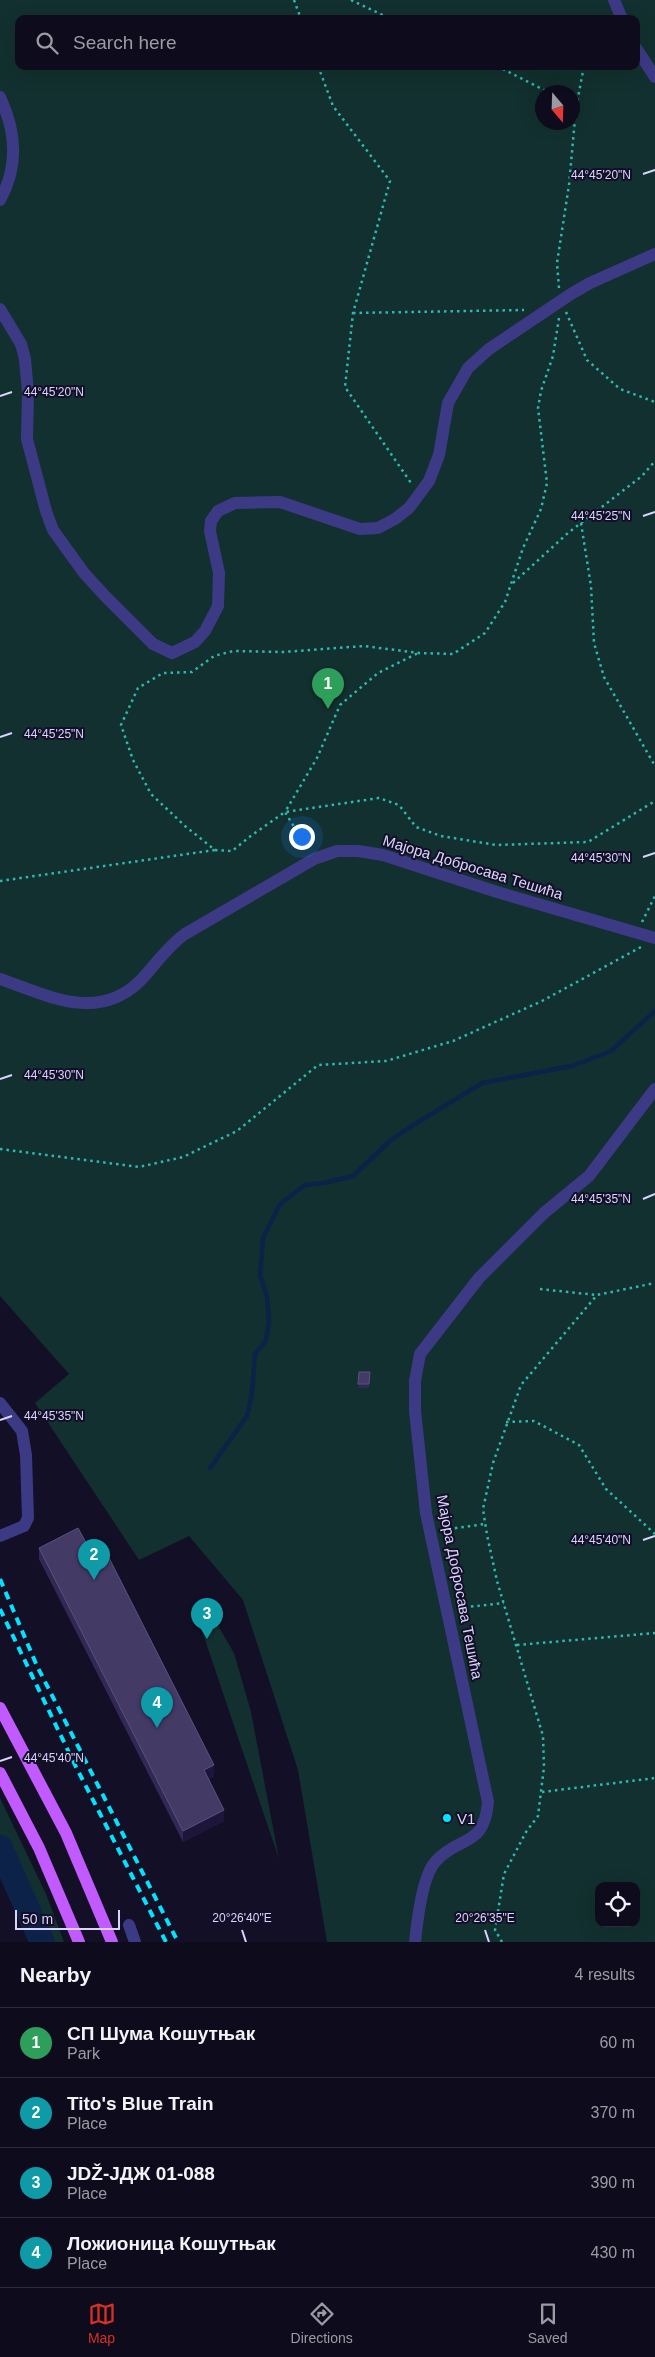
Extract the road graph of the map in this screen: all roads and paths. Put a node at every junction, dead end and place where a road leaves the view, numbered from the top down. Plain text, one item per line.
1 (294, 0) edge
2 (351, 0) edge
3 (614, 0) edge
4 (300, 15) edge
5 (383, 15) edge
6 (620, 15) edge
7 (640, 54) edge
8 (320, 70) edge
9 (505, 70) edge
10 (583, 70) edge
11 (655, 77) edge
12 (535, 85) edge
13 (579, 85) edge
14 (0, 97) edge
15 (573, 130) edge
16 (0, 200) edge
17 (655, 254) edge
18 (561, 301) junction
19 (0, 309) edge
20 (548, 310) junction
21 (353, 313) junction
22 (655, 402) edge
23 (655, 461) edge
24 (419, 495) junction
25 (581, 523) junction
26 (512, 584) junction
27 (419, 653) junction
28 (655, 766) edge
29 (655, 801) edge
30 (285, 812) junction
31 (215, 850) junction
32 (314, 859) junction
33 (0, 881) edge
34 (655, 896) edge
35 (636, 932) junction
36 (651, 940) edge
37 (0, 980) edge
38 (655, 1089) edge
39 (0, 1149) edge
40 (655, 1283) edge
41 (540, 1289) dead end
42 (597, 1296) junction
43 (0, 1403) edge
44 (506, 1422) junction
45 (485, 1524) junction
46 (429, 1532) junction
47 (655, 1534) edge
48 (0, 1536) edge
49 (504, 1603) junction
50 (446, 1609) junction
51 (655, 1633) edge
52 (516, 1645) junction
53 (0, 1708) edge
54 (0, 1773) edge
55 (655, 1778) edge
56 (542, 1792) junction
57 (128, 1925) dead end
58 (79, 1942) edge
59 (112, 1942) edge
60 (135, 1942) edge
61 (415, 1942) edge
62 (502, 1942) edge

1 - 4 path
2 - 5 path
3 - 6 street
7 - 11 street
8 - 21 path
9 - 12 path
10 - 13 path
14 - 16 street
15 - 18 path
17 - 18 street
18 - 20 street
18 - 22 path
18 - 26 path
19 - 24 street
20 - 21 path
20 - 24 street
21 - 24 path
23 - 25 path
25 - 26 path
25 - 28 path
26 - 27 path
27 - 30 path
27 - 31 path
29 - 30 path
30 - 31 path
30 - 32 path
31 - 33 path
32 - 35 street, Мајора Добросава Тешића
32 - 37 street, Мајора Добросава Тешића
34 - 35 path
35 - 36 street, Мајора Добросава Тешића
36 - 39 path
38 - 46 street, Мајора Добросава Тешића
40 - 42 path
41 - 42 path
42 - 44 path
43 - 48 street
44 - 45 path
44 - 47 path
45 - 46 path
45 - 49 path
46 - 50 street, Мајора Добросава Тешића
49 - 50 path
49 - 52 path
50 - 61 street, Мајора Добросава Тешића
51 - 52 path
52 - 56 path
53 - 59 main road
54 - 58 main road
55 - 56 path
56 - 62 path
57 - 60 street

